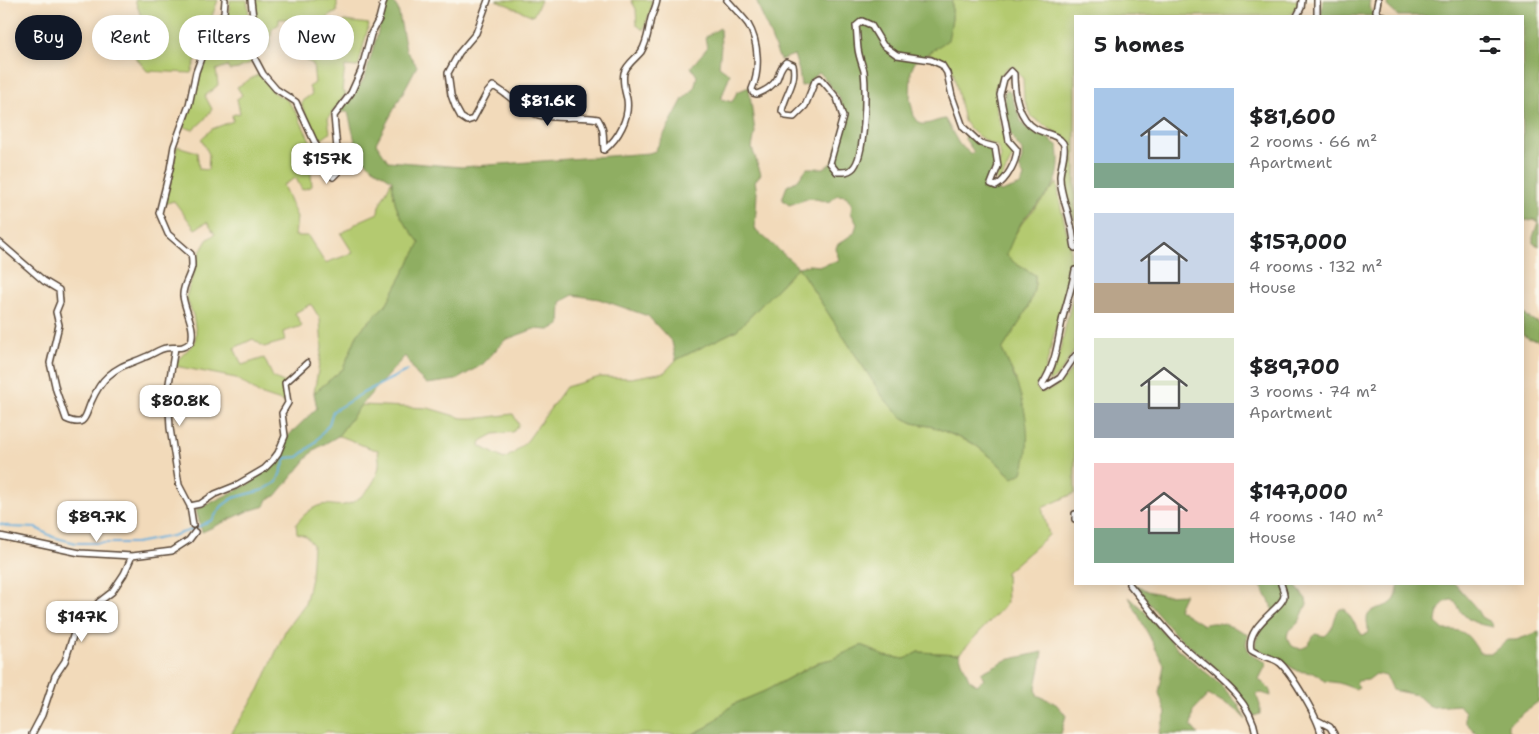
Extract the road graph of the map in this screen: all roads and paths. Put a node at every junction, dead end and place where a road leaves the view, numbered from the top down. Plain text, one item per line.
1 (225, 0) edge
2 (251, 0) edge
3 (384, 0) edge
4 (488, 0) edge
5 (657, 0) edge
6 (728, 0) edge
7 (1302, 0) edge
8 (1317, 0) edge
9 (1378, 0) edge
10 (1298, 15) edge
11 (1317, 15) edge
12 (1379, 15) edge
13 (1074, 242) edge
14 (0, 243) edge
15 (1074, 278) edge
16 (175, 348) junction
17 (1074, 357) edge
18 (308, 363) dead end
19 (190, 506) junction
20 (193, 525) dead end
21 (195, 532) dead end
22 (0, 536) edge
23 (132, 556) junction
24 (1130, 585) edge
25 (1281, 585) edge
26 (1317, 720) junction
27 (32, 734) edge
28 (1256, 734) edge
29 (1321, 734) edge
30 (1334, 734) edge

1 - 16 street
2 - 3 street
4 - 5 street
6 - 13 street
7 - 10 street
8 - 11 street
9 - 12 street
14 - 16 street
15 - 17 street
16 - 19 street
18 - 19 street
19 - 20 street
21 - 23 street
22 - 23 street
23 - 27 street
24 - 28 street
25 - 26 street
26 - 29 street
26 - 30 street

